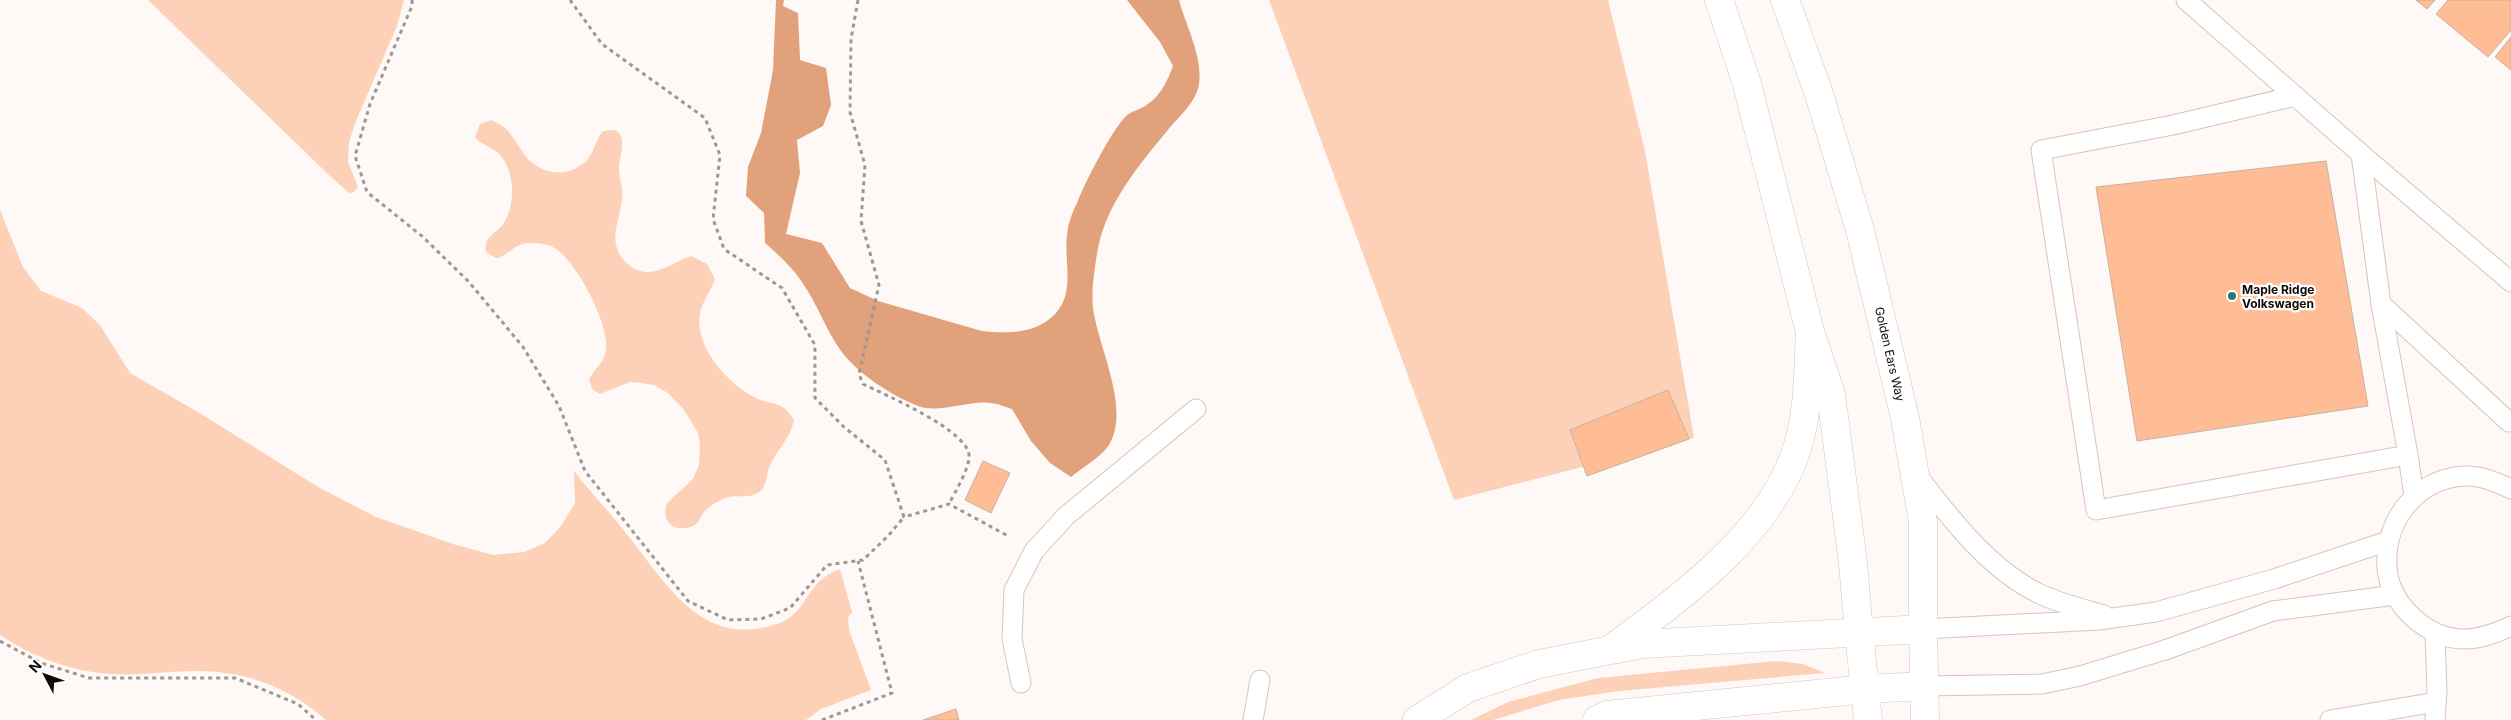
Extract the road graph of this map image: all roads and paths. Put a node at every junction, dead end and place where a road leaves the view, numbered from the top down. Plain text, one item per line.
1 (412, 0) edge
2 (570, 0) edge
3 (858, 0) edge
4 (1719, 0) edge
5 (1785, 0) edge
6 (2186, 0) edge
7 (2295, 96) junction
8 (2361, 154) junction
9 (2511, 282) edge
10 (2381, 304) junction
11 (1810, 332) junction
12 (1196, 409) dead end
13 (2511, 420) edge
14 (2408, 455) junction
15 (1915, 473) junction
16 (2511, 489) edge
17 (2414, 496) junction
18 (949, 504) junction
19 (904, 517) junction
20 (2388, 541) junction
21 (1034, 551) junction
22 (858, 561) junction
23 (2395, 595) junction
24 (2115, 618) junction
25 (2511, 626) edge
26 (1923, 629) junction
27 (1858, 633) junction
28 (2435, 633) junction
29 (0, 641) edge
30 (1610, 650) junction
31 (1260, 680) dead end
32 (1021, 683) dead end
33 (1924, 686) junction
34 (1866, 689) junction
35 (2436, 711) edge
36 (316, 720) edge
37 (822, 720) edge
38 (1253, 720) edge
39 (1416, 720) edge
40 (1597, 720) edge
41 (1868, 720) edge
42 (1925, 720) edge
43 (2330, 720) edge

1 - 22 path
2 - 19 path
3 - 18 path
4 - 11 main road
5 - 15 main road, Golden Ears Way
6 - 7 lane
7 - 8 lane
7 - 14 lane
8 - 9 lane
8 - 10 lane
10 - 13 lane
10 - 14 lane
11 - 27 main road
11 - 30 main road
12 - 21 lane
14 - 17 lane
15 - 24 lane
15 - 26 main road, Golden Ears Way
16 - 17 lane
17 - 20 lane
18 - 19 path
18 - 21 path
19 - 22 path
20 - 23 lane
20 - 24 lane
21 - 32 lane
22 - 37 path
23 - 28 lane
23 - 33 lane
24 - 26 lane
25 - 28 lane
26 - 27 main road
26 - 33 main road, Golden Ears Way
27 - 30 main road
27 - 34 main road
28 - 35 lane
29 - 36 path
30 - 39 main road
31 - 38 lane
33 - 34 main road
33 - 42 main road, Golden Ears Way
34 - 40 main road
34 - 41 main road
35 - 43 lane

